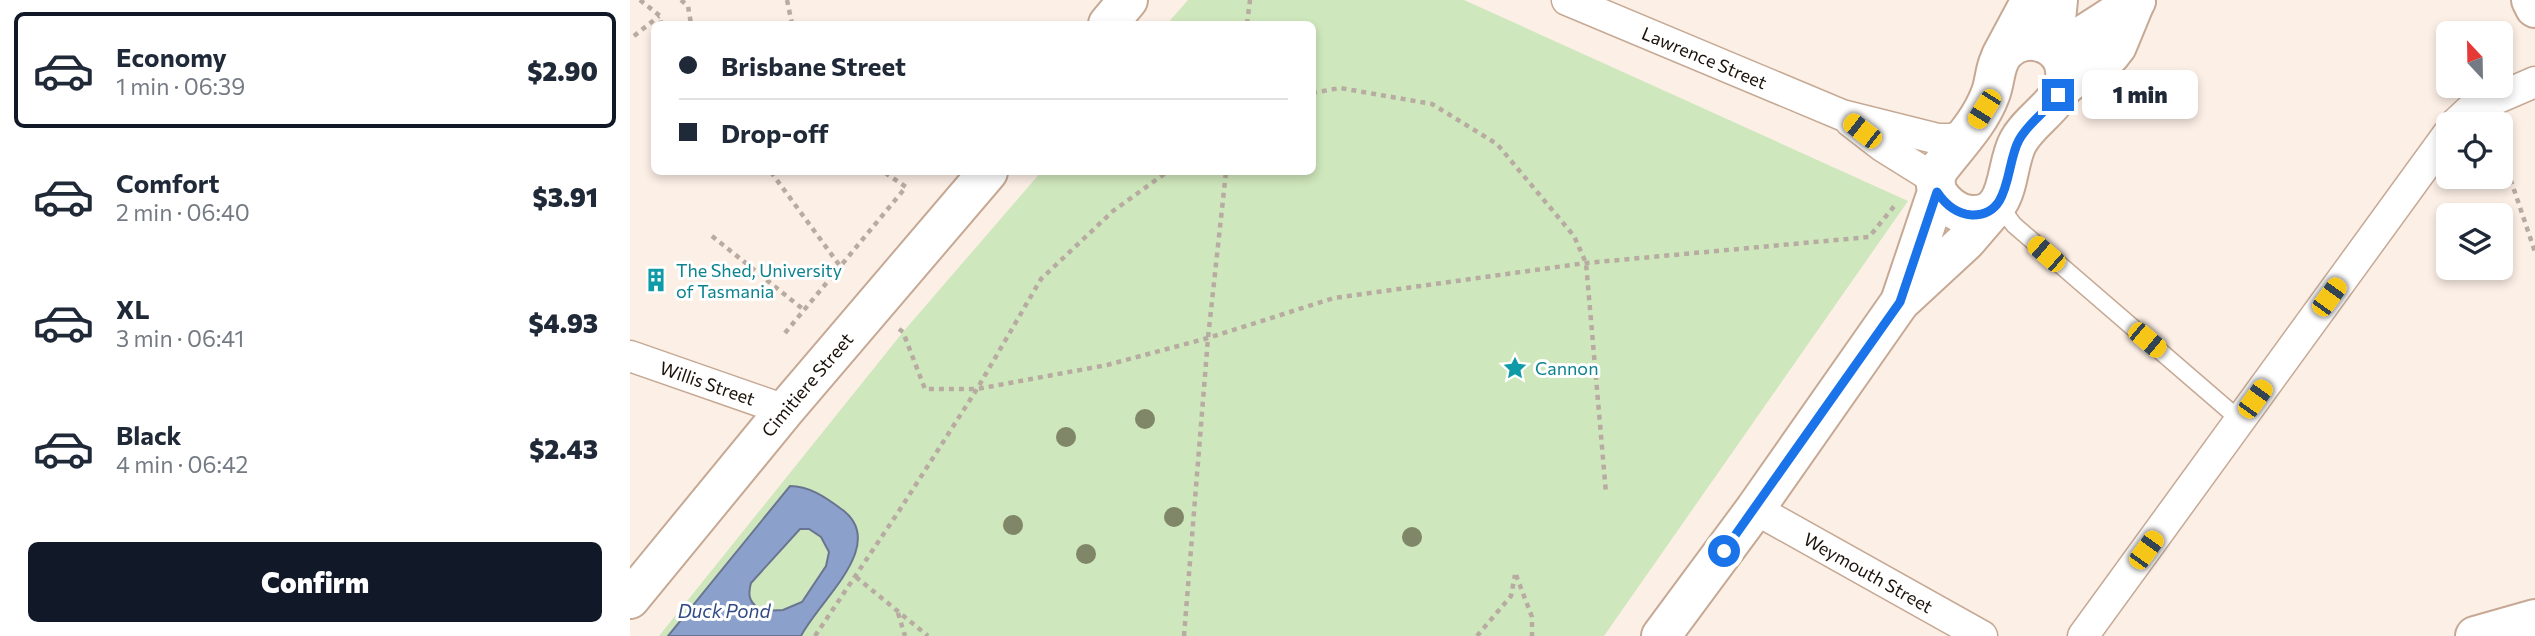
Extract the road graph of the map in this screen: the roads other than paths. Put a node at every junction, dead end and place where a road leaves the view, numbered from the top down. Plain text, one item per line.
1 (1128, 0) edge
2 (1567, 0) edge
3 (2031, 0) edge
4 (2058, 0) edge
5 (2531, 0) edge
6 (2136, 1) edge
7 (2535, 8) edge
8 (1110, 21) edge
9 (2001, 56) junction
10 (2057, 63) junction
11 (2535, 82) edge
12 (2468, 112) edge
13 (1842, 115) junction
14 (1968, 133) junction
15 (2436, 150) edge
16 (985, 175) edge
17 (1925, 189) junction
18 (1998, 205) junction
19 (1900, 302) junction
20 (630, 356) edge
21 (785, 411) junction
22 (2240, 420) junction
23 (1755, 509) junction
24 (630, 599) edge
25 (2535, 619) edge
26 (1661, 636) edge
27 (1982, 636) edge
28 (2083, 636) edge
29 (2475, 636) edge

1 - 8 main road
2 - 13 street, Lawrence Street
3 - 9 main road
4 - 10 main road
5 - 7 main road
6 - 10 main road
9 - 10 main road
9 - 14 main road
10 - 18 main road
11 - 12 street
13 - 14 street, Lawrence Street
13 - 17 street, Lawrence Street
14 - 17 main road
15 - 22 street
16 - 21 main road, Cimitiere Street
17 - 18 main road
17 - 19 main road
18 - 19 main road
18 - 22 lane
19 - 23 main road
20 - 21 street, Willis Street
21 - 24 main road, Cimitiere Street
22 - 28 street
23 - 26 main road
23 - 27 street, Weymouth Street
25 - 29 main road

